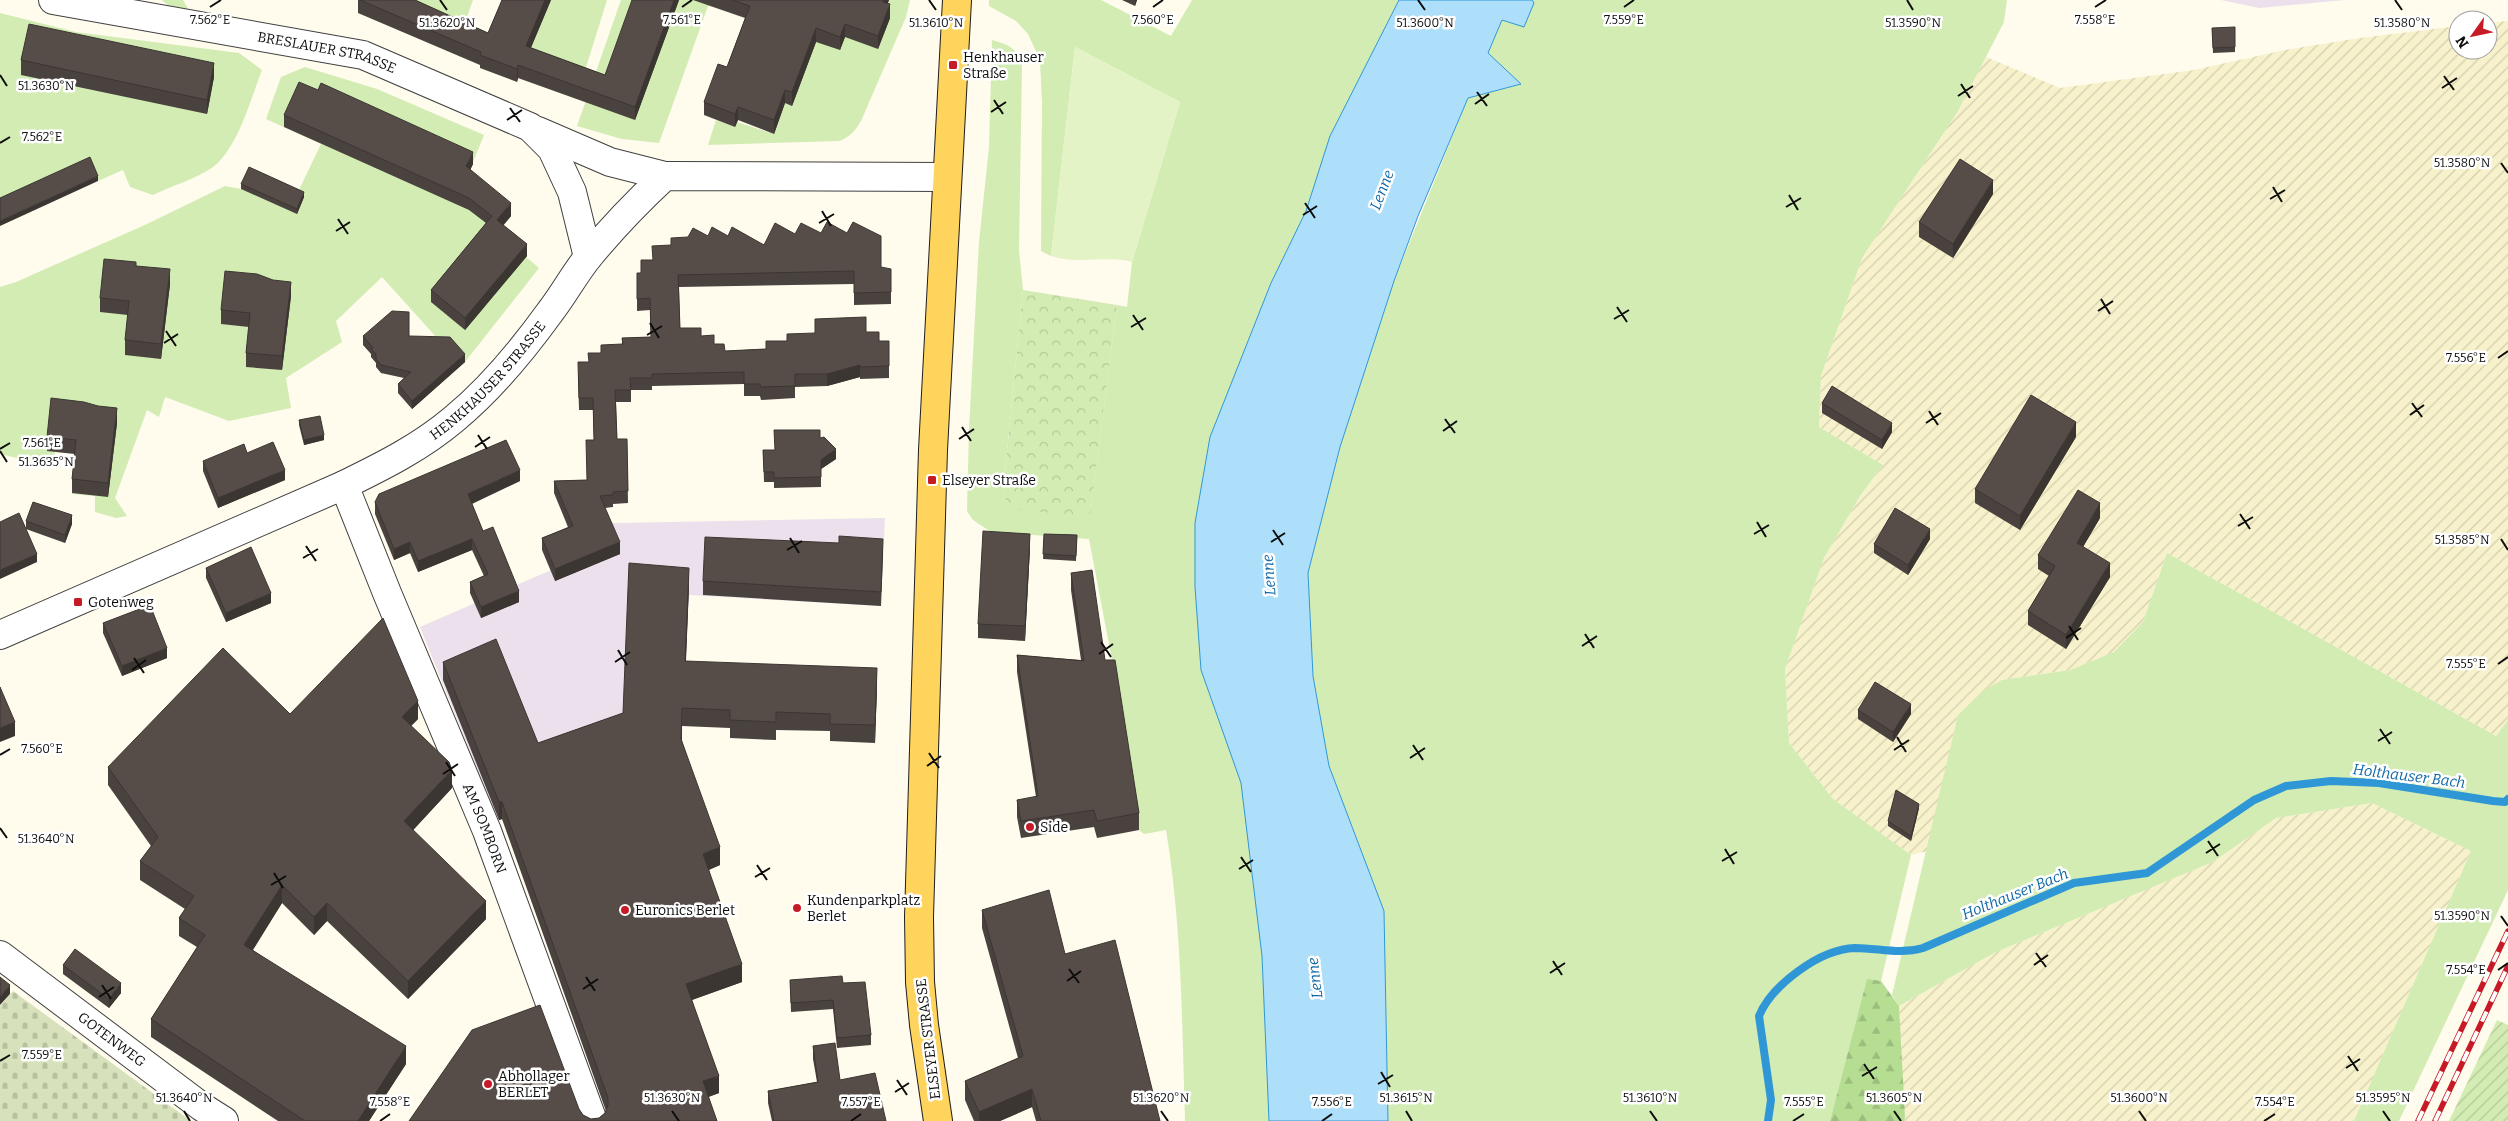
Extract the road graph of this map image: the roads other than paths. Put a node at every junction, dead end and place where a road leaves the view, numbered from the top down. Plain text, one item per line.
1 (53, 0) edge
2 (957, 0) edge
3 (112, 6) edge
4 (530, 127) junction
5 (665, 176) junction
6 (948, 177) junction
7 (588, 257) junction
8 (344, 485) junction
9 (0, 636) edge
10 (0, 955) edge
11 (224, 1121) edge
12 (593, 1121) edge
13 (938, 1121) edge

1 - 3 street, BRESLAUER STRASSE
2 - 6 main road, ELSEYER STRASSE
3 - 4 street, BRESLAUER STRASSE
4 - 5 street, BRESLAUER STRASSE
4 - 7 street, BRESLAUER STRASSE
5 - 6 street
5 - 7 street, HENKHAUSER STRASSE
6 - 13 main road, ELSEYER STRASSE
7 - 8 street, HENKHAUSER STRASSE
8 - 9 street, HENKHAUSER STRASSE
8 - 12 street, AM SOMBORN
10 - 11 street, GOTENWEG

